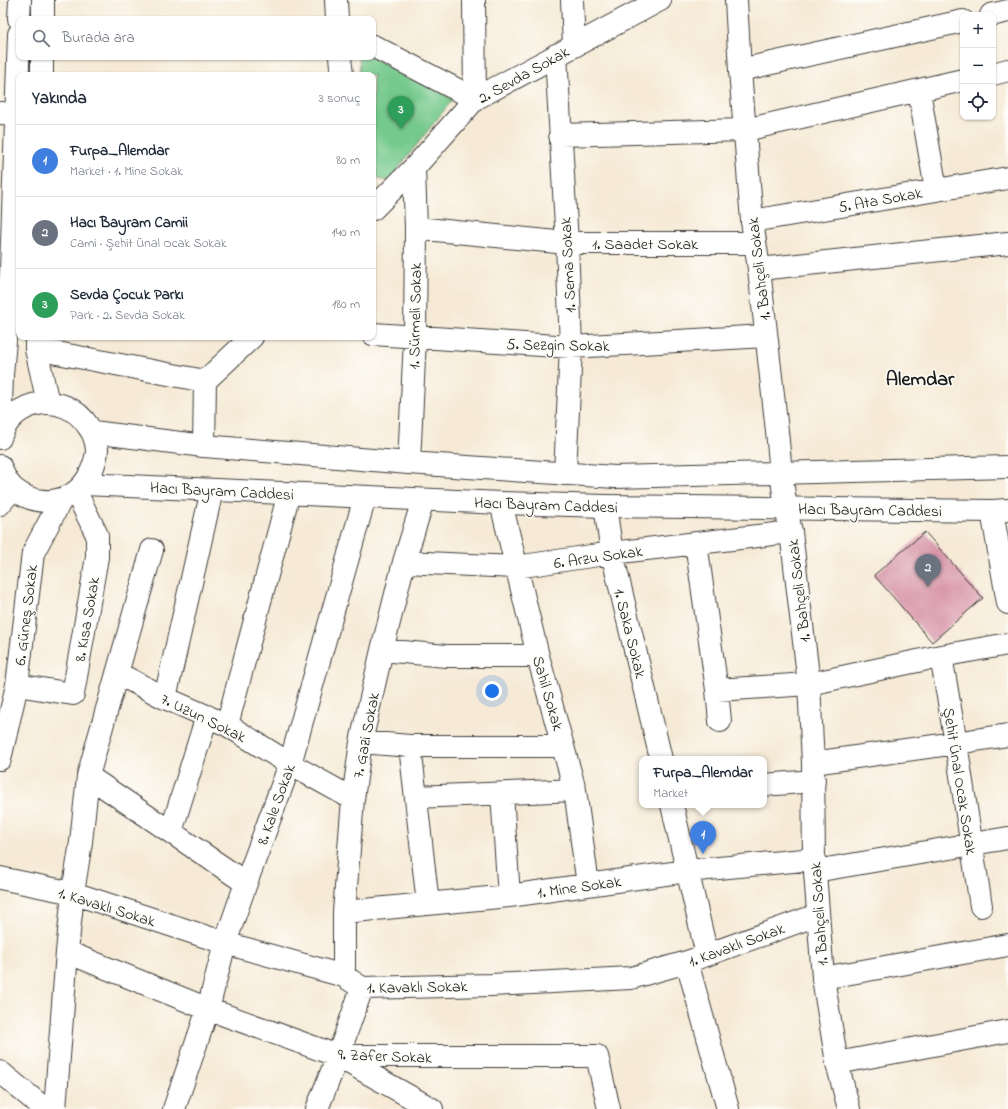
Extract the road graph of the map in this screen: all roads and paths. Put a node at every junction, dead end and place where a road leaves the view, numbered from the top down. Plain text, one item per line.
1 (20, 0) edge
2 (43, 0) edge
3 (336, 0) edge
4 (474, 0) edge
5 (572, 0) edge
6 (660, 0) edge
7 (736, 0) edge
8 (1008, 11) edge
9 (996, 14) edge
10 (20, 16) edge
11 (43, 16) edge
12 (337, 16) edge
13 (960, 22) edge
14 (376, 48) edge
15 (565, 51) junction
16 (16, 56) edge
17 (42, 60) edge
18 (340, 60) edge
19 (740, 70) junction
20 (1008, 70) edge
21 (42, 72) edge
22 (342, 72) edge
23 (996, 73) edge
24 (960, 81) edge
25 (919, 91) junction
26 (475, 99) junction
27 (8, 114) edge
28 (745, 130) junction
29 (560, 135) junction
30 (414, 168) junction
31 (1008, 178) edge
32 (936, 190) junction
33 (376, 206) edge
34 (752, 221) junction
35 (416, 228) junction
36 (567, 243) junction
37 (755, 243) junction
38 (1008, 243) edge
39 (759, 269) junction
40 (6, 270) edge
41 (376, 334) edge
42 (766, 336) junction
43 (415, 338) junction
44 (249, 340) edge
45 (36, 343) edge
46 (571, 347) junction
47 (1, 375) edge
48 (205, 381) junction
49 (48, 403) junction
50 (4, 431) edge
51 (93, 432) junction
52 (204, 446) junction
53 (409, 463) junction
54 (0, 466) edge
55 (1008, 467) edge
56 (781, 473) junction
57 (565, 474) junction
58 (212, 490) junction
59 (73, 492) junction
60 (289, 493) junction
61 (7, 496) edge
62 (366, 497) junction
63 (423, 500) junction
64 (501, 503) junction
65 (605, 506) junction
66 (786, 508) junction
67 (1000, 510) edge
68 (791, 532) junction
69 (696, 543) junction
70 (152, 550) dead end
71 (612, 553) junction
72 (404, 562) junction
73 (516, 568) junction
74 (1008, 602) edge
75 (1008, 644) edge
76 (382, 650) junction
77 (538, 656) junction
78 (941, 656) junction
79 (117, 673) junction
80 (809, 684) junction
81 (16, 685) junction
82 (717, 690) junction
83 (165, 698) junction
84 (207, 716) junction
85 (720, 721) dead end
86 (228, 725) junction
87 (1008, 735) edge
88 (361, 742) junction
89 (956, 743) junction
90 (410, 746) junction
91 (563, 746) junction
92 (660, 756) edge
93 (0, 759) edge
94 (290, 764) junction
95 (814, 772) junction
96 (88, 776) junction
97 (767, 784) edge
98 (575, 790) junction
99 (502, 794) junction
100 (416, 797) junction
101 (353, 799) junction
102 (673, 808) edge
103 (170, 832) junction
104 (1008, 838) edge
105 (971, 844) junction
106 (815, 865) junction
107 (688, 871) junction
108 (0, 878) edge
109 (246, 883) junction
110 (588, 885) junction
111 (73, 893) junction
112 (509, 896) junction
113 (428, 904) junction
114 (981, 906) dead end
115 (344, 912) junction
116 (817, 915) junction
117 (225, 943) junction
118 (1008, 945) edge
119 (67, 952) junction
120 (697, 959) junction
121 (823, 978) junction
122 (353, 982) junction
123 (208, 1009) junction
124 (1008, 1031) edge
125 (338, 1056) junction
126 (837, 1063) junction
127 (0, 1072) edge
128 (45, 1109) edge
129 (55, 1109) edge
130 (174, 1109) edge
131 (318, 1109) edge
132 (432, 1109) edge
133 (609, 1109) edge
134 (728, 1109) edge
135 (849, 1109) edge

1 - 10 street
2 - 11 street
3 - 12 street
4 - 26 street
5 - 15 street, 1. Sema Sokak
6 - 15 street, 2. Sevda Sokak
7 - 19 street, 1. Bahçeli Sokak
8 - 9 street
13 - 19 street
14 - 26 street
15 - 26 street, 2. Sevda Sokak
15 - 29 street, 1. Sema Sokak
16 - 27 street
17 - 21 street
18 - 22 street
19 - 28 street, 1. Bahçeli Sokak
20 - 23 street
24 - 25 street
25 - 28 street
25 - 32 street
26 - 30 street, 2. Sevda Sokak
27 - 40 street
28 - 29 street
28 - 34 street, 1. Bahçeli Sokak
29 - 36 street, 1. Sema Sokak
30 - 33 street, 2. Sevda Sokak
30 - 35 street, 1. Sürmeli Sokak
31 - 32 street, 5. Ata Sokak
32 - 34 street, 5. Ata Sokak
34 - 37 street, 1. Bahçeli Sokak
35 - 36 street, 1. Saadet Sokak
35 - 43 street, 1. Sürmeli Sokak
36 - 37 street, 1. Saadet Sokak
36 - 46 street, 1. Sema Sokak
37 - 39 street, 1. Bahçeli Sokak
38 - 39 street
39 - 42 street, 1. Bahçeli Sokak
40 - 47 street
41 - 43 street, 5. Sezgin Sokak
42 - 46 street, 5. Sezgin Sokak
42 - 56 street, 1. Bahçeli Sokak
43 - 46 street, 5. Sezgin Sokak
43 - 53 street, 1. Sürmeli Sokak
44 - 48 street
45 - 48 street
45 - 49 street
46 - 57 street, 1. Sema Sokak
47 - 50 street
48 - 52 street
49 - 50 street
49 - 51 street
51 - 52 street, Hacı Bayram Caddesi
51 - 59 street, 6. Güneş Sokak
52 - 53 street, Hacı Bayram Caddesi
53 - 57 street, Hacı Bayram Caddesi
54 - 61 street
55 - 56 street, Hacı Bayram Caddesi
56 - 57 street, Hacı Bayram Caddesi
56 - 66 street, 1. Bahçeli Sokak
58 - 59 street, Hacı Bayram Caddesi
58 - 60 street, Hacı Bayram Caddesi
58 - 83 street
59 - 61 street, Hacı Bayram Caddesi
59 - 81 street, 6. Güneş Sokak
59 - 81 street, 8. Kısa Sokak
60 - 62 street, Hacı Bayram Caddesi
60 - 86 street
62 - 63 street, Hacı Bayram Caddesi
62 - 94 street, 8. Kale Sokak
63 - 64 street, Hacı Bayram Caddesi
63 - 72 street, 7. Gazi Sokak
64 - 65 street, Hacı Bayram Caddesi
64 - 73 street, Sahil Sokak
65 - 66 street, Hacı Bayram Caddesi
65 - 71 street, 1. Saka Sokak
66 - 67 street, Hacı Bayram Caddesi
66 - 68 street, 1. Bahçeli Sokak
67 - 74 street
68 - 69 street, 6. Arzu Sokak
68 - 80 street, 1. Bahçeli Sokak
69 - 71 street, 6. Arzu Sokak
69 - 82 street
70 - 79 street
71 - 73 street, 6. Arzu Sokak
71 - 92 street, 1. Saka Sokak
72 - 73 street, 6. Arzu Sokak
72 - 76 street, 7. Gazi Sokak
73 - 77 street, Sahil Sokak
75 - 78 street
76 - 77 street
76 - 88 street, 7. Gazi Sokak
77 - 91 street, Sahil Sokak
78 - 80 street
78 - 89 street, Şehit Ünal Ocak Sokak
79 - 83 street, 7. Uzun Sokak
79 - 96 street
80 - 82 street
80 - 95 street, 1. Bahçeli Sokak
81 - 93 street, 6. Güneş Sokak
82 - 85 street
83 - 84 street, 7. Uzun Sokak
84 - 86 street, 7. Uzun Sokak
84 - 103 street
86 - 94 street, 7. Uzun Sokak
87 - 89 street
88 - 90 street
88 - 101 street, 7. Gazi Sokak
89 - 95 street
89 - 105 street, Şehit Ünal Ocak Sokak
90 - 91 street
90 - 100 street
91 - 98 street, Sahil Sokak
94 - 101 street, 7. Uzun Sokak
94 - 109 street, 8. Kale Sokak
95 - 97 street
95 - 106 street, 1. Bahçeli Sokak
96 - 103 street
96 - 111 street
98 - 99 street
98 - 110 street, Sahil Sokak
99 - 100 street
99 - 112 street
100 - 113 street
101 - 115 street, 7. Gazi Sokak
102 - 107 street
103 - 109 street
104 - 105 street, 1. Mine Sokak
105 - 106 street, 1. Mine Sokak
105 - 114 street, Şehit Ünal Ocak Sokak
106 - 107 street, 1. Mine Sokak
106 - 116 street, 1. Bahçeli Sokak
107 - 110 street, 1. Mine Sokak
107 - 120 street
108 - 111 street, 1. Kavaklı Sokak
109 - 117 street, 8. Kale Sokak
110 - 112 street, 1. Mine Sokak
111 - 117 street, 1. Kavaklı Sokak
111 - 119 street
112 - 113 street, 1. Mine Sokak
113 - 115 street, 1. Mine Sokak
115 - 122 street, 7. Gazi Sokak
116 - 120 street, 1. Kavaklı Sokak
116 - 121 street, 1. Bahçeli Sokak
117 - 122 street, 1. Kavaklı Sokak
117 - 123 street, 8. Kale Sokak
118 - 121 street
119 - 123 street, 9. Zafer Sokak
119 - 129 street
120 - 122 street, 1. Kavaklı Sokak
120 - 134 street
121 - 126 street, 1. Bahçeli Sokak
122 - 125 street, 7. Gazi Sokak
123 - 125 street, 9. Zafer Sokak
123 - 130 street, 8. Kale Sokak
124 - 126 street
125 - 131 street, 7. Gazi Sokak
125 - 132 street
125 - 133 street, 9. Zafer Sokak
126 - 135 street, 1. Bahçeli Sokak
127 - 128 street

